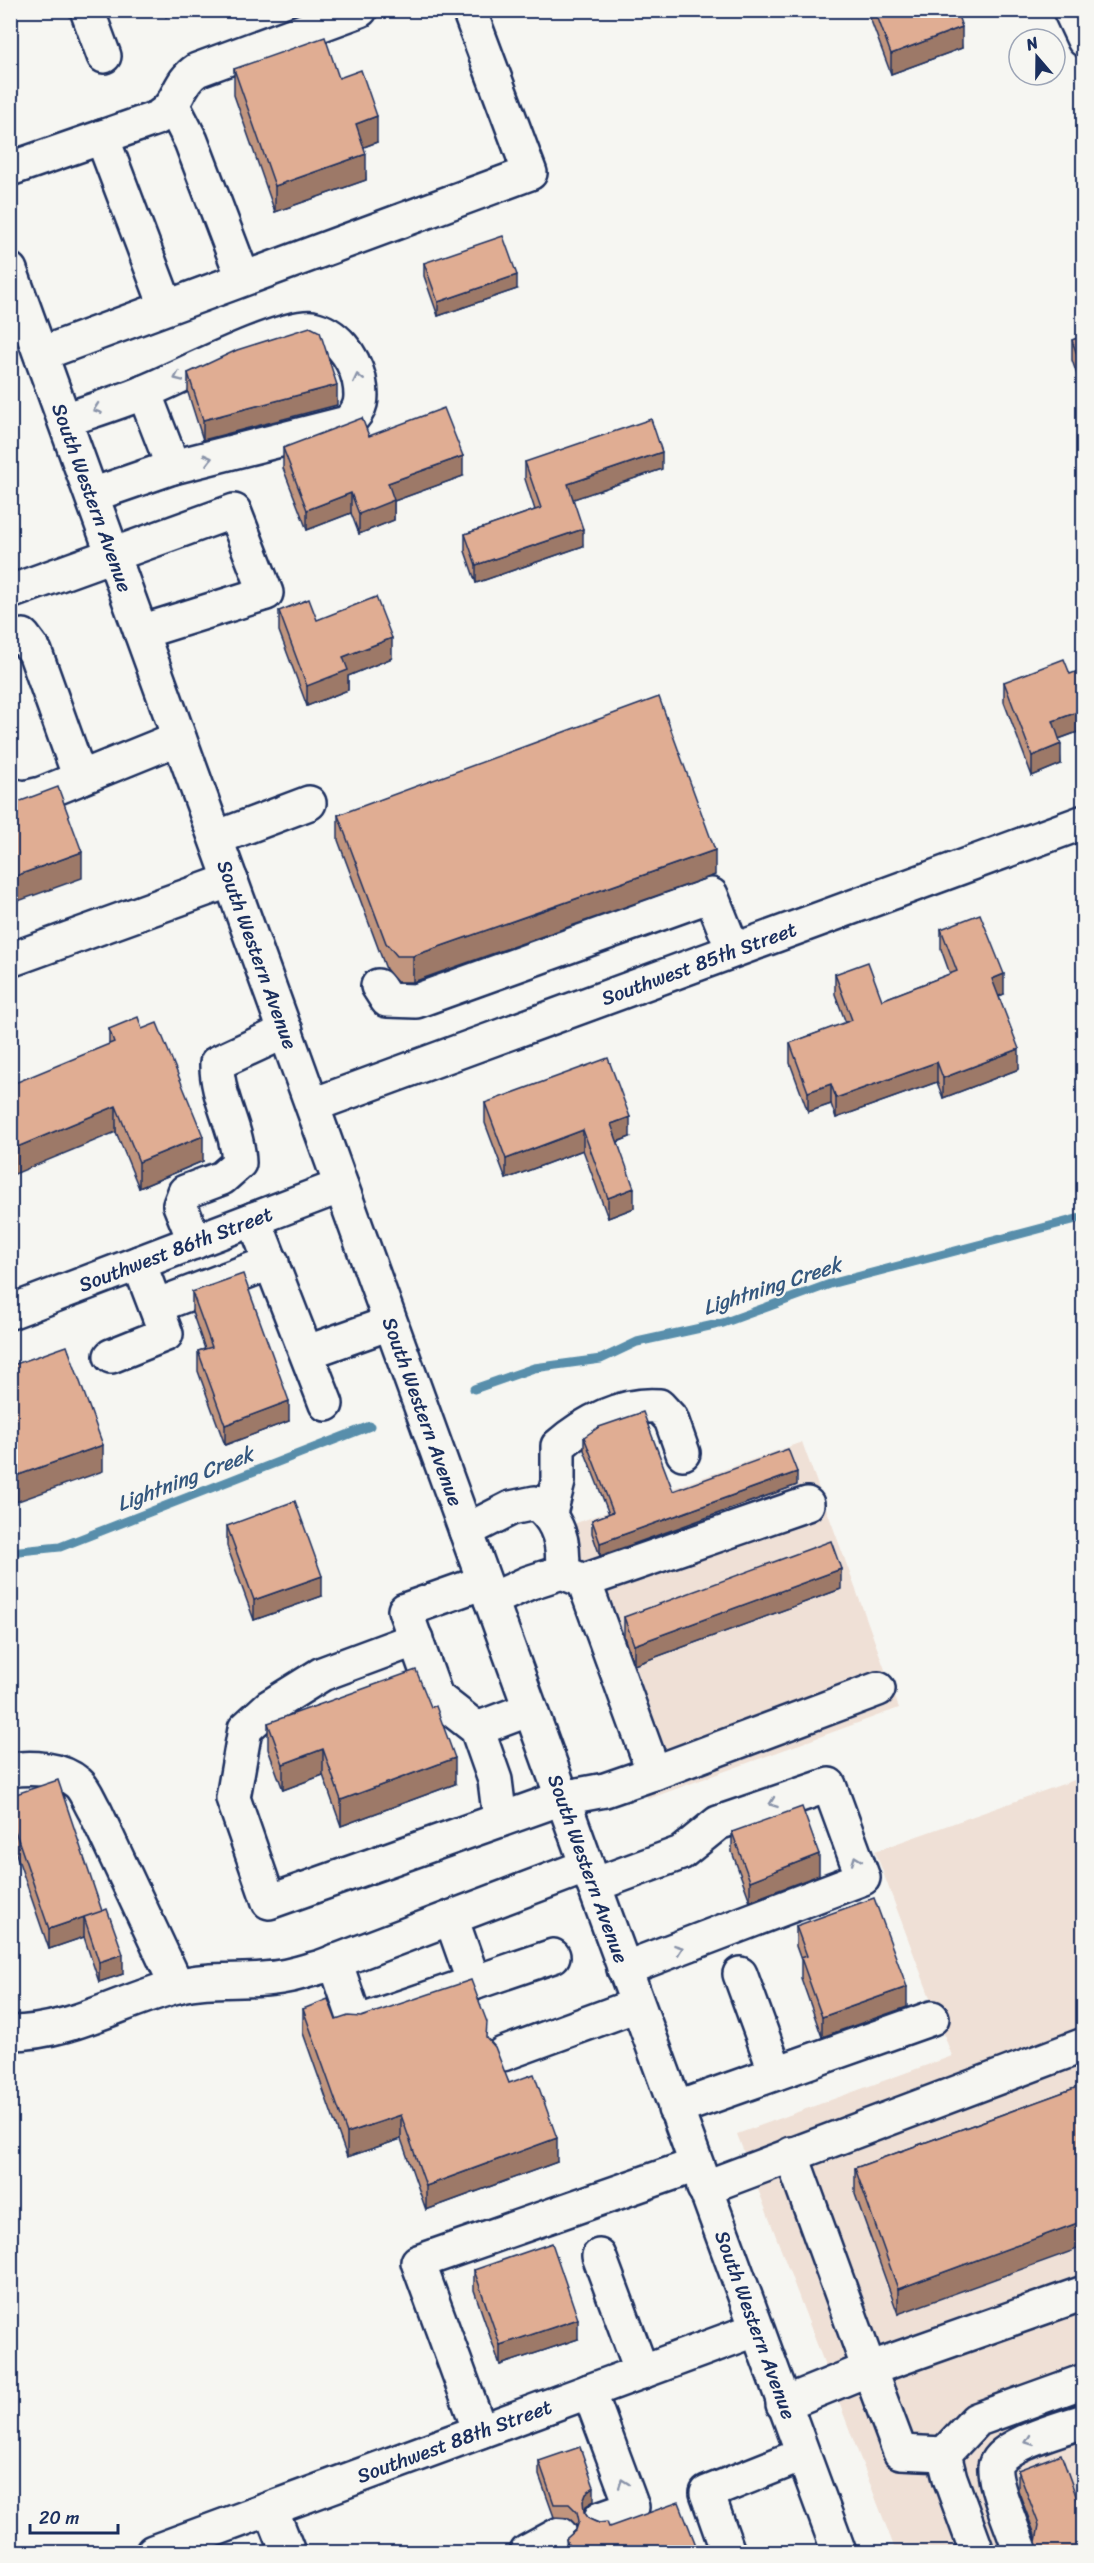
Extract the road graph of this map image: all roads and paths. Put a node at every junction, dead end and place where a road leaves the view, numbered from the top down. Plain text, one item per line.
1 (87, 10) edge
2 (360, 10) edge
3 (469, 10) edge
4 (1070, 10) edge
5 (1083, 40) edge
6 (104, 57) dead end
7 (173, 106) junction
8 (102, 138) junction
9 (10, 170) edge
10 (10, 270) edge
11 (243, 278) junction
12 (166, 306) junction
13 (41, 354) junction
14 (144, 392) junction
15 (65, 420) junction
16 (173, 467) junction
17 (92, 495) junction
18 (113, 555) junction
19 (10, 592) edge
20 (141, 632) junction
21 (10, 638) edge
22 (180, 738) junction
23 (80, 778) junction
24 (10, 795) edge
25 (309, 802) dead end
26 (1083, 822) edge
27 (216, 838) junction
28 (231, 880) junction
29 (733, 950) junction
30 (10, 960) edge
31 (378, 986) dead end
32 (286, 1030) junction
33 (313, 1105) junction
34 (340, 1186) junction
35 (254, 1219) junction
36 (195, 1242) junction
37 (272, 1262) junction
38 (139, 1263) junction
39 (156, 1306) junction
40 (10, 1312) edge
41 (390, 1323) junction
42 (308, 1352) junction
43 (111, 1356) dead end
44 (327, 1404) dead end
45 (683, 1453) dead end
46 (807, 1504) dead end
47 (550, 1513) junction
48 (466, 1531) junction
49 (573, 1576) junction
50 (487, 1591) junction
51 (416, 1639) junction
52 (878, 1689) dead end
53 (530, 1709) junction
54 (477, 1729) junction
55 (10, 1770) edge
56 (654, 1773) junction
57 (562, 1798) junction
58 (500, 1820) junction
59 (590, 1875) junction
60 (451, 1918) junction
61 (553, 1956) dead end
62 (335, 1962) junction
63 (624, 1969) junction
64 (740, 1974) dead end
65 (474, 1983) junction
66 (177, 1986) junction
67 (638, 2005) junction
68 (932, 2018) dead end
69 (10, 2033) edge
70 (1083, 2045) edge
71 (503, 2054) dead end
72 (776, 2073) junction
73 (675, 2109) junction
74 (791, 2154) junction
75 (700, 2177) junction
76 (598, 2256) dead end
77 (1083, 2293) edge
78 (755, 2330) junction
79 (869, 2369) junction
80 (642, 2372) junction
81 (1083, 2381) edge
82 (589, 2391) junction
83 (783, 2404) junction
84 (1083, 2421) edge
85 (480, 2431) junction
86 (944, 2454) junction
87 (802, 2455) junction
88 (271, 2509) junction
89 (601, 2518) dead end
90 (560, 2534) dead end
91 (153, 2553) edge
92 (288, 2553) edge
93 (527, 2553) edge
94 (728, 2553) edge
95 (839, 2553) edge
96 (977, 2553) edge
97 (1022, 2553) edge

1 - 6 main road
2 - 7 main road
3 - 11 main road
4 - 5 main road
7 - 8 main road
7 - 11 main road
8 - 9 main road
8 - 12 main road
10 - 13 main road, South Western Avenue
11 - 12 main road
12 - 13 main road
13 - 15 main road, South Western Avenue
14 -> 15 main road
14 - 16 main road
16 -> 14 main road
15 - 17 main road, South Western Avenue
16 - 17 main road
17 - 18 main road, South Western Avenue
18 - 19 main road
18 - 20 main road, South Western Avenue
18 - 20 main road
20 - 22 main road, South Western Avenue
21 - 23 main road
22 - 23 main road
22 - 27 main road, South Western Avenue
23 - 24 main road
25 - 27 main road
26 - 29 main road, Southwest 85th Street
27 - 28 main road, South Western Avenue
28 - 30 main road
28 - 32 main road, South Western Avenue
29 - 31 main road
29 - 33 main road, Southwest 85th Street
32 - 33 main road, South Western Avenue
32 - 36 main road
33 - 34 main road, South Western Avenue
34 - 35 main road, Southwest 86th Street
34 - 41 main road, South Western Avenue
35 - 36 main road, Southwest 86th Street
35 - 37 main road
36 - 38 main road, Southwest 86th Street
37 - 39 main road
37 - 42 main road
38 - 39 main road
38 - 40 main road, Southwest 86th Street
39 - 43 main road
41 - 42 main road
41 - 48 main road, South Western Avenue
42 - 44 main road
45 - 47 main road
46 - 49 main road
47 - 48 main road
47 - 49 main road
48 - 50 main road, South Western Avenue
49 - 50 main road
49 - 56 main road
50 - 51 main road
50 - 53 main road, South Western Avenue
51 - 54 main road
51 - 58 main road
52 - 56 main road
53 - 54 main road
53 - 57 main road, South Western Avenue
54 - 58 main road
55 - 66 main road
56 - 57 main road
57 - 58 main road
57 - 59 main road, South Western Avenue
59 - 60 main road
59 - 63 main road, South Western Avenue
63 -> 59 main road
60 - 62 main road
60 - 65 main road
61 - 65 main road
62 - 65 main road
62 - 66 main road
63 - 67 main road, South Western Avenue
64 - 72 main road
66 - 69 main road
67 - 71 main road
67 - 73 main road, South Western Avenue
68 - 72 main road
70 - 74 main road
72 - 73 main road
73 - 75 main road, South Western Avenue
74 - 75 main road
74 - 79 main road
75 - 78 main road, South Western Avenue
75 - 85 main road
76 - 80 main road
77 - 79 main road
78 - 80 main road, Southwest 88th Street
78 - 83 main road, South Western Avenue
79 - 83 main road
79 - 86 main road
80 - 82 main road, Southwest 88th Street
81 - 86 main road
82 - 85 main road, Southwest 88th Street
89 -> 82 main road
83 - 87 main road, South Western Avenue
84 -> 97 main road
85 - 88 main road, Southwest 88th Street
86 - 96 main road
87 - 94 main road
87 - 95 main road, South Western Avenue
88 - 91 main road, Southwest 88th Street
88 - 92 main road
90 - 93 main road

